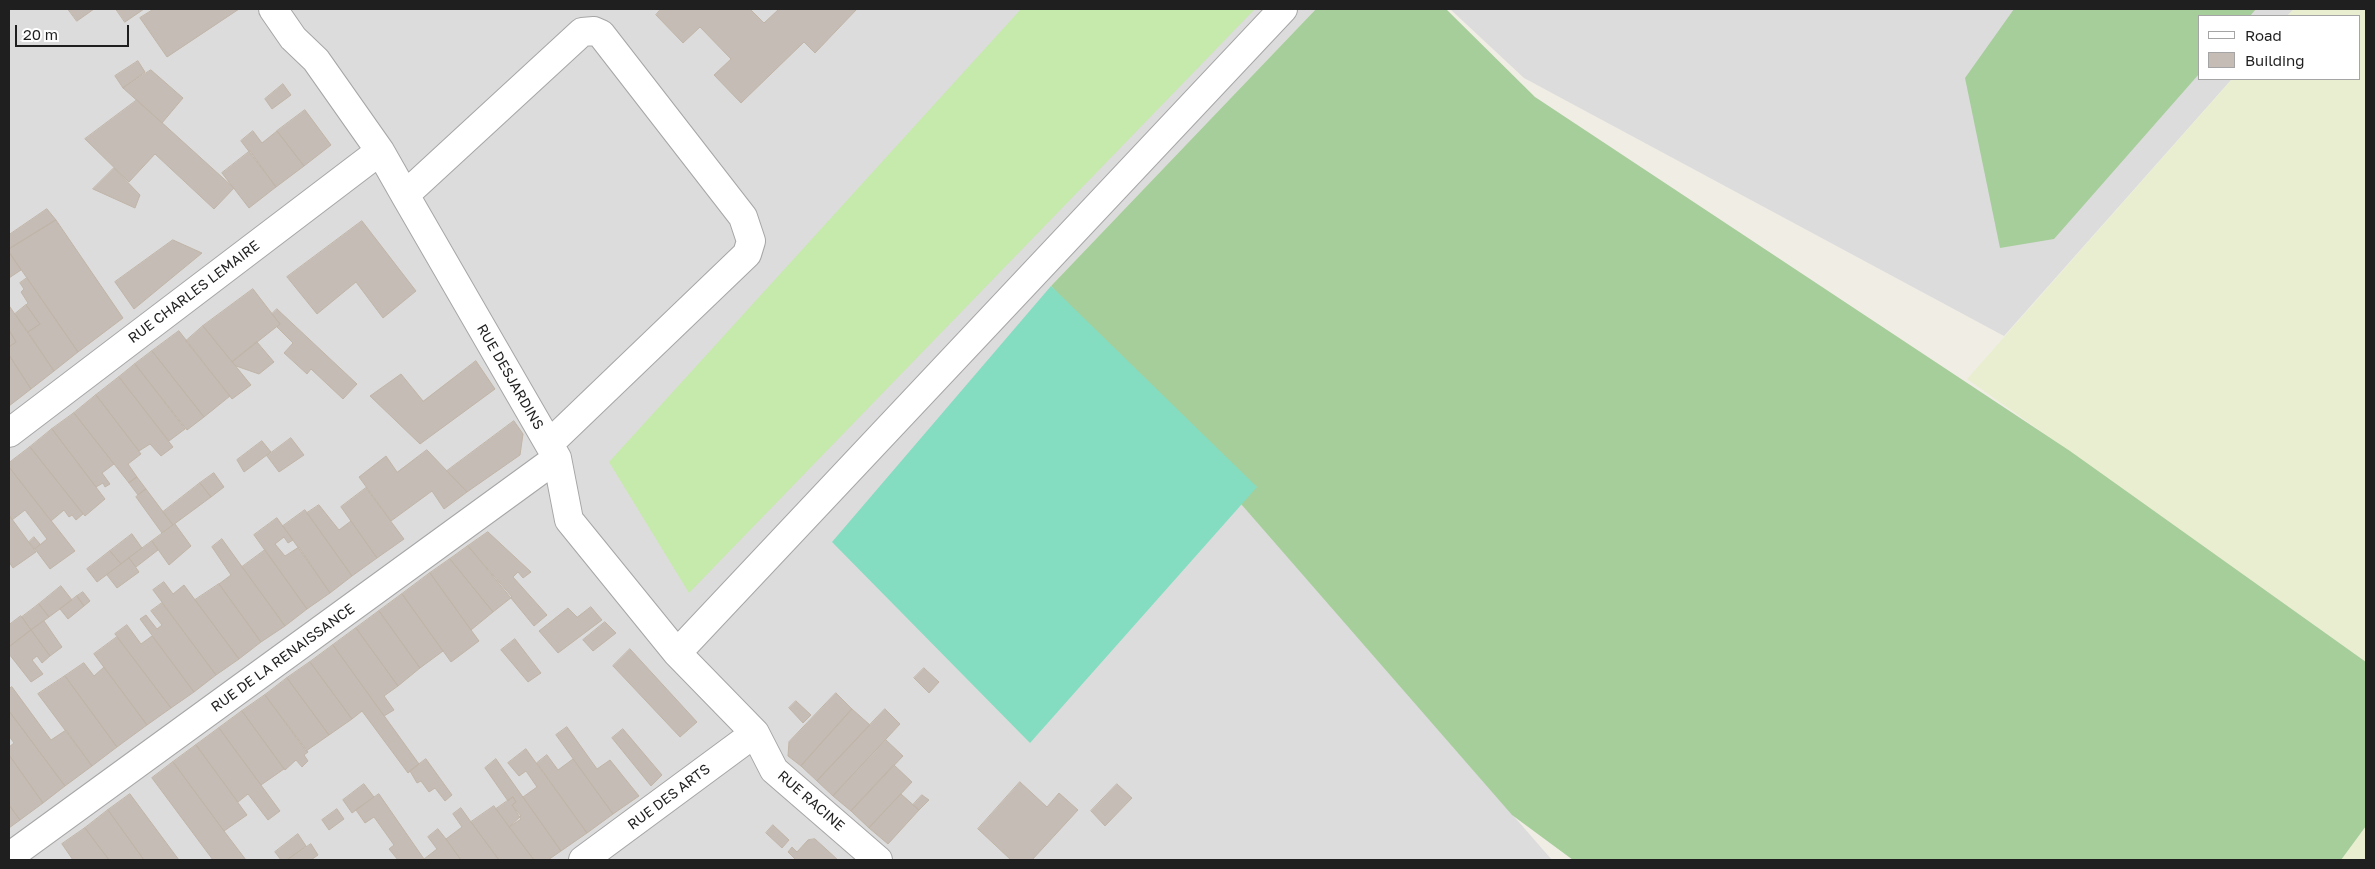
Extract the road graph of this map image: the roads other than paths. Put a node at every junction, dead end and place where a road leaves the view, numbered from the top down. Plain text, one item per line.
1 (273, 9) edge
2 (1283, 9) edge
3 (380, 151) junction
4 (405, 195) junction
5 (9, 433) edge
6 (553, 451) junction
7 (677, 653) junction
8 (755, 733) junction
9 (9, 857) edge
10 (584, 860) edge
11 (878, 860) edge

1 - 3 street, RUE DESJARDINS
2 - 7 street
3 - 4 street, RUE DESJARDINS
3 - 5 street, RUE CHARLES LEMAIRE
4 - 6 street, RUE DESJARDINS
4 - 6 street, RUE DE LA RENAISSANCE
6 - 7 street, RUE DESJARDINS
6 - 9 street, RUE DE LA RENAISSANCE
7 - 8 street, RUE DESJARDINS
8 - 10 street, RUE DES ARTS
8 - 11 street, RUE RACINE

